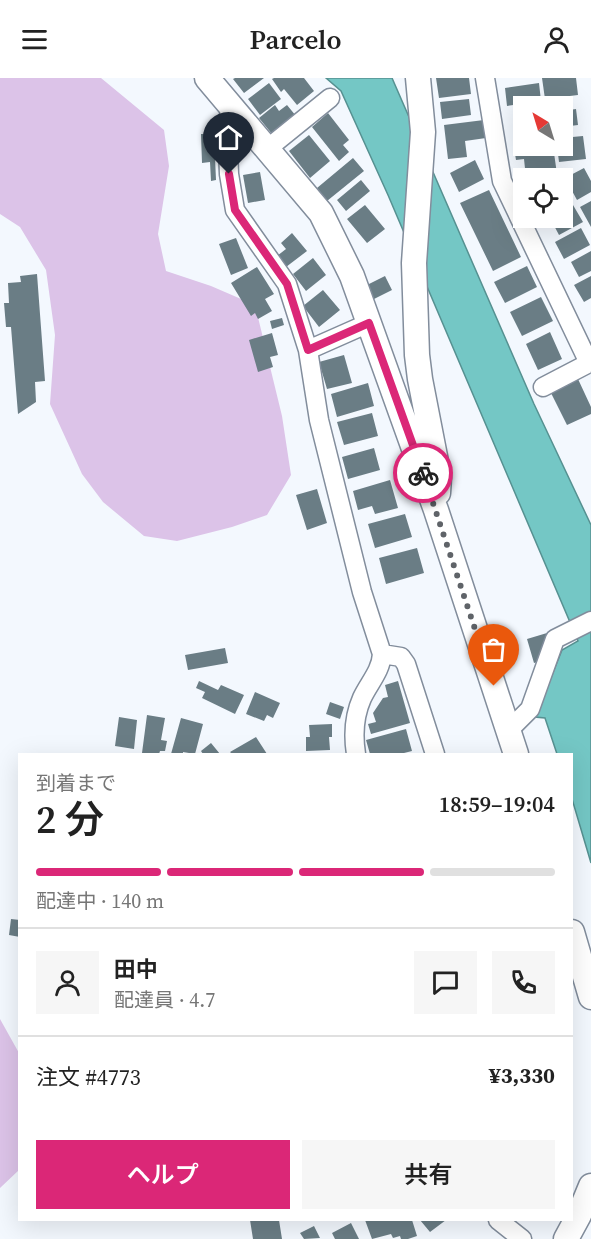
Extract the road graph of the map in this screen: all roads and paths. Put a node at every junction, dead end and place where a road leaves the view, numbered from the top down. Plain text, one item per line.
1 (207, 78) edge
2 (418, 78) edge
3 (485, 78) edge
4 (330, 98) dead end
5 (232, 107) junction
6 (267, 149) junction
7 (369, 323) junction
8 (308, 350) junction
9 (590, 362) edge
10 (543, 387) dead end
11 (436, 510) junction
12 (591, 621) edge
13 (382, 654) junction
14 (508, 730) junction
15 (356, 753) edge
16 (435, 753) edge
17 (516, 753) edge
18 (573, 941) edge
19 (575, 958) edge
20 (591, 997) edge
21 (591, 1186) edge
22 (499, 1221) edge
23 (522, 1239) edge
24 (566, 1239) edge

1 - 5 street
2 - 11 street
3 - 9 street
4 - 6 street
5 - 6 street
5 - 8 street
6 - 7 street
7 - 8 street
7 - 11 street
8 - 13 street
9 - 10 street
11 - 14 street
12 - 14 street
13 - 15 street
13 - 16 street
14 - 17 street
18 - 19 street
19 - 20 street
21 - 24 street
22 - 23 street

